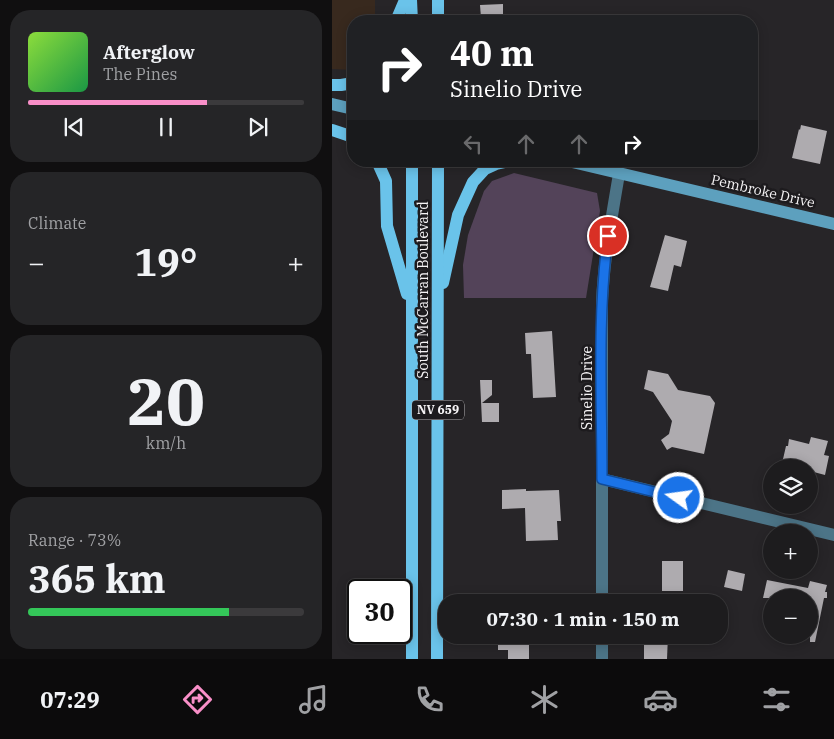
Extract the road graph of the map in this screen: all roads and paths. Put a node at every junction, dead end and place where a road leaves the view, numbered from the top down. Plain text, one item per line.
1 (404, 0) edge
2 (411, 0) edge
3 (438, 0) edge
4 (398, 15) edge
5 (412, 15) edge
6 (438, 15) edge
7 (347, 84) edge
8 (332, 85) edge
9 (332, 104) edge
10 (347, 108) edge
11 (332, 130) edge
12 (347, 135) edge
13 (380, 167) edge
14 (412, 167) edge
15 (438, 167) edge
16 (488, 167) edge
17 (592, 167) edge
18 (620, 174) junction
19 (834, 224) edge
20 (438, 307) junction
21 (412, 308) junction
22 (602, 479) junction
23 (834, 535) edge
24 (602, 594) edge
25 (602, 644) edge
26 (412, 659) edge
27 (437, 659) edge
28 (602, 659) edge

1 - 4 main road
2 - 5 main road
3 - 6 main road
7 - 8 main road
9 - 10 street
11 - 12 main road
13 - 21 main road
14 - 21 main road, South McCarran Boulevard / NV 659
15 - 20 main road, South McCarran Boulevard / NV 659
16 - 20 main road
17 - 18 street, Pembroke Drive
18 - 19 street, Pembroke Drive
18 - 22 street, Sinelio Drive
20 - 27 main road, South McCarran Boulevard / NV 659
21 - 26 main road, South McCarran Boulevard / NV 659
22 - 23 street
22 - 24 street, Sinelio Drive
25 - 28 street

